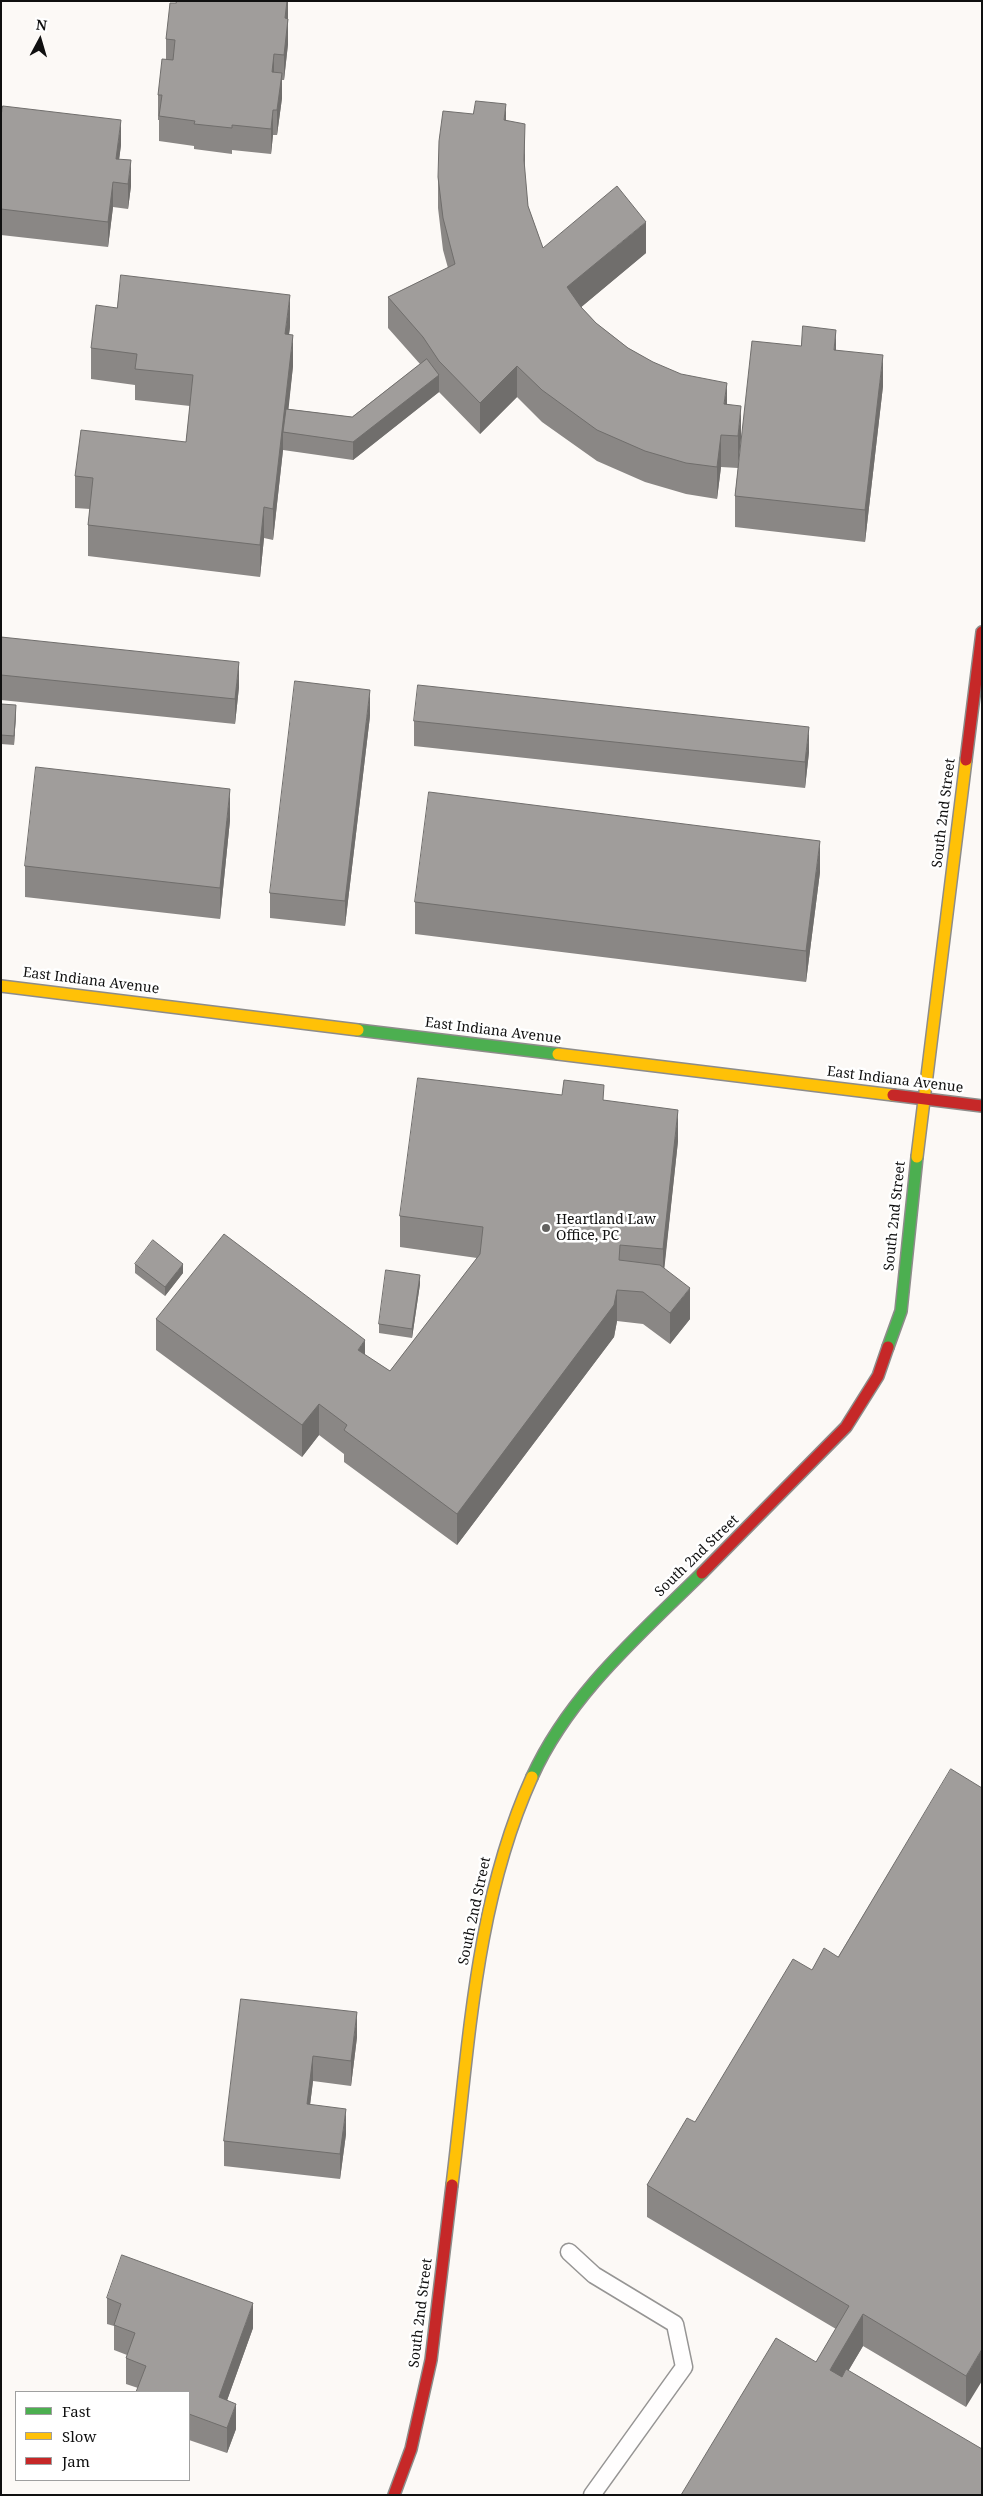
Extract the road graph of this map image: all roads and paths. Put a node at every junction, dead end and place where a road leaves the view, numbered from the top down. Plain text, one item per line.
1 (982, 632) edge
2 (976, 729) edge
3 (1, 986) edge
4 (923, 1099) junction
5 (982, 1106) edge
6 (569, 2252) dead end
7 (394, 2495) edge
8 (592, 2495) edge

1 - 2 street, South 2nd Street
2 - 4 street, South 2nd Street
3 - 4 street, East Indiana Avenue
4 - 5 street, East Indiana Avenue
4 - 7 street, South 2nd Street
6 - 8 lane

